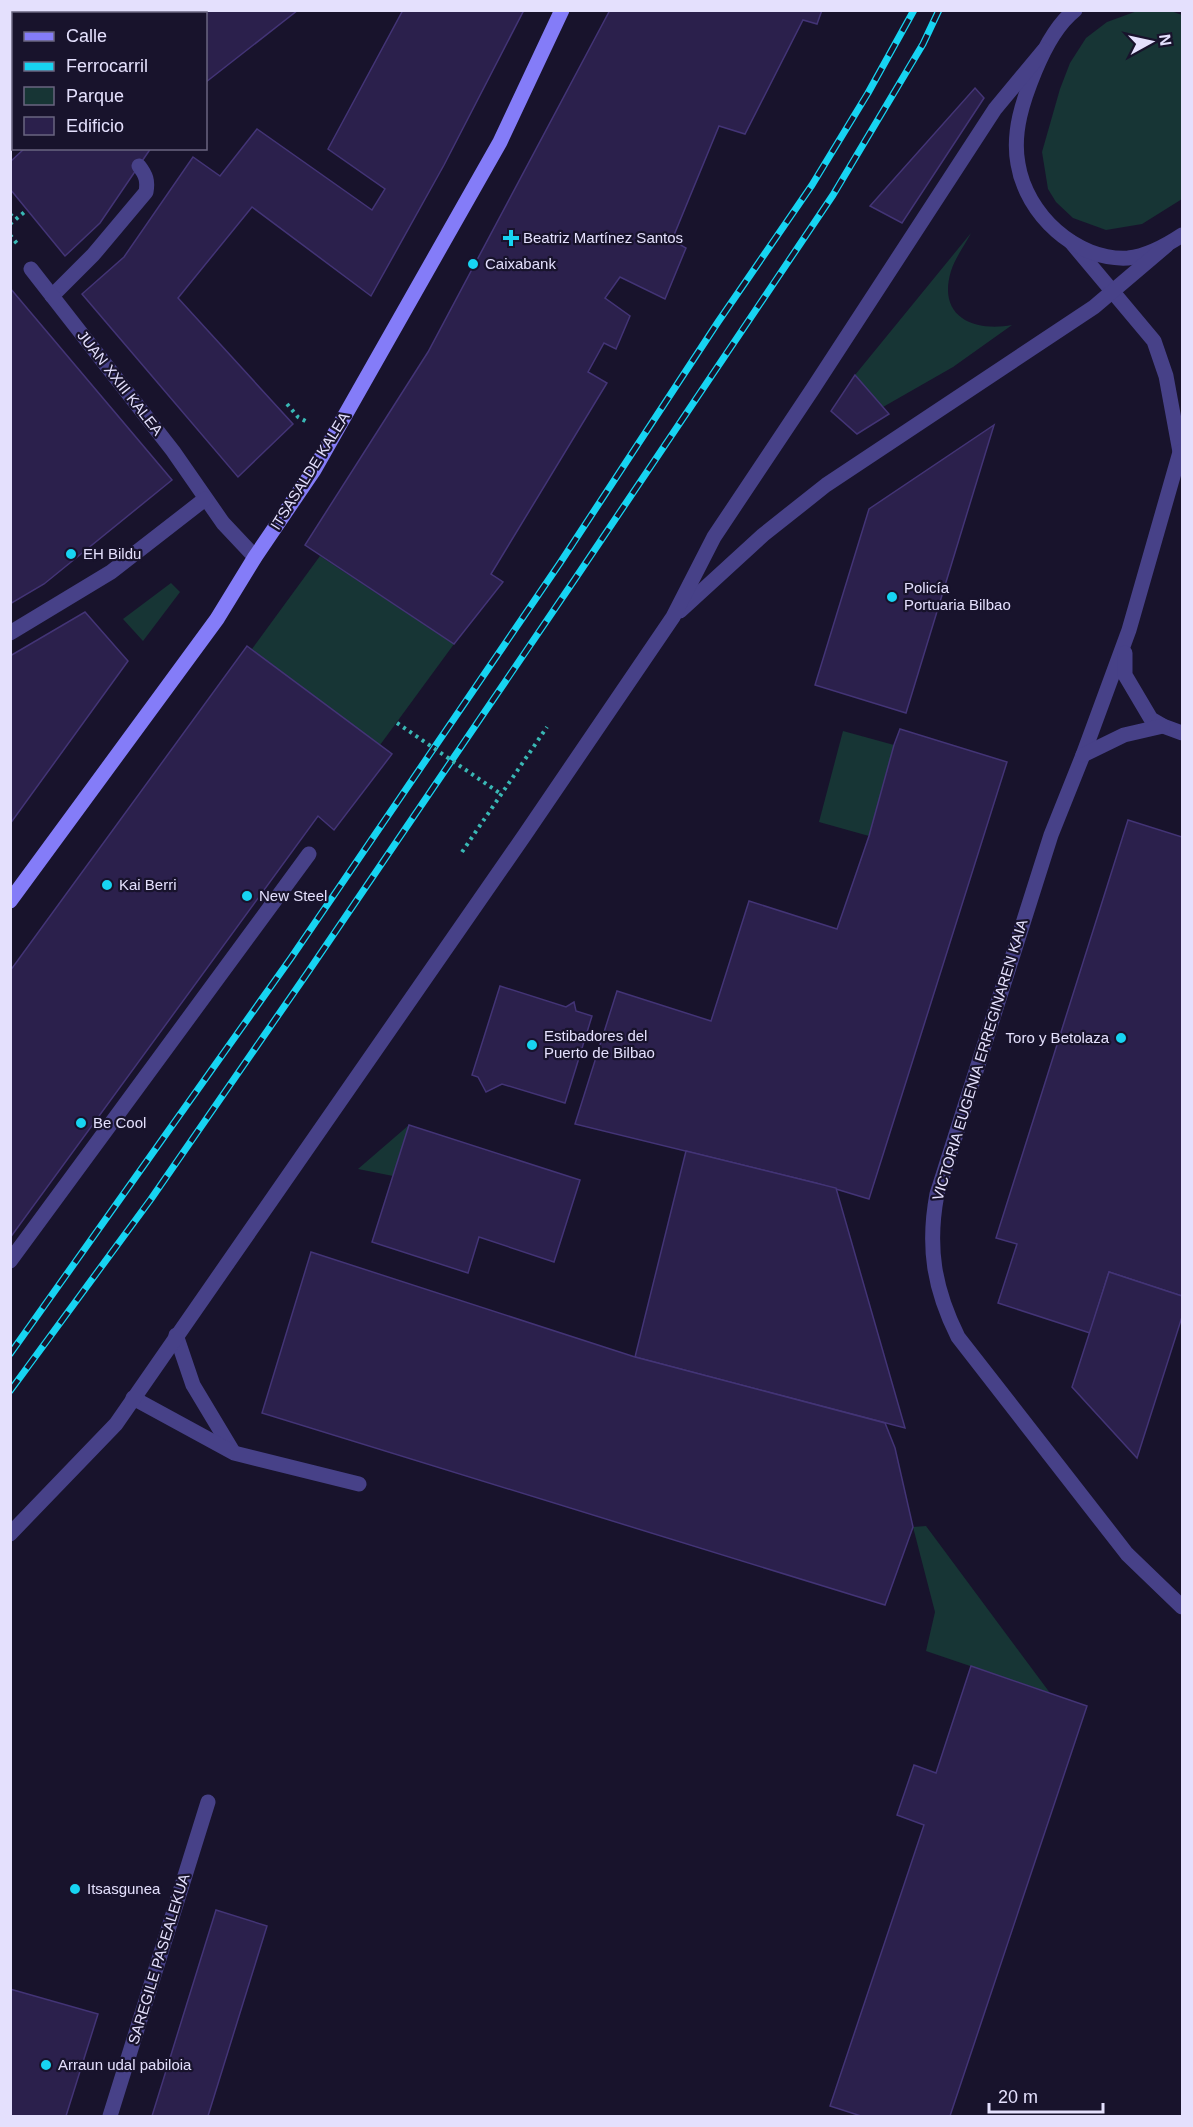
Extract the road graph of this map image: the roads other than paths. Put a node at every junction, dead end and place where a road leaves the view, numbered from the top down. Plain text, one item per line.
1 (562, 10) edge
2 (1072, 12) edge
3 (1044, 50) junction
4 (139, 166) dead end
5 (1182, 235) edge
6 (1071, 242) junction
7 (1167, 245) junction
8 (31, 269) dead end
9 (1112, 292) junction
10 (52, 296) junction
11 (1181, 448) edge
12 (1182, 472) edge
13 (205, 499) junction
14 (255, 557) junction
15 (673, 617) junction
16 (10, 633) edge
17 (1125, 638) junction
18 (1162, 726) junction
19 (1182, 733) edge
20 (1083, 755) junction
21 (309, 854) dead end
22 (10, 901) edge
23 (10, 1261) edge
24 (176, 1335) junction
25 (133, 1398) junction
26 (234, 1453) junction
27 (359, 1484) dead end
28 (10, 1534) edge
29 (1182, 1607) edge
30 (208, 1802) dead end
31 (110, 2116) edge

1 - 14 street, ITSASALDE KALEA
2 - 3 street
3 - 6 street
3 - 15 street
4 - 10 street
5 - 7 street
6 - 7 street
6 - 9 street, VICTORIA EUGENIA ERREGINAREN KAIA
7 - 9 street
8 - 10 street, JUAN XXIII KALEA
9 - 11 street, VICTORIA EUGENIA ERREGINAREN KAIA
9 - 15 street
10 - 13 street, JUAN XXIII KALEA
11 - 12 street
11 - 17 street, VICTORIA EUGENIA ERREGINAREN KAIA
13 - 14 street, JUAN XXIII KALEA
13 - 16 street
14 - 22 street, ITSASALDE KALEA
15 - 24 street
17 - 18 street
17 - 20 street, VICTORIA EUGENIA ERREGINAREN KAIA
18 - 19 street
18 - 20 street
20 - 29 street, VICTORIA EUGENIA ERREGINAREN KAIA
21 - 23 street
24 - 25 street
24 - 26 street
25 - 26 street
25 - 28 street
26 - 27 street
30 - 31 street, SAREGILE PASEALEKUA

